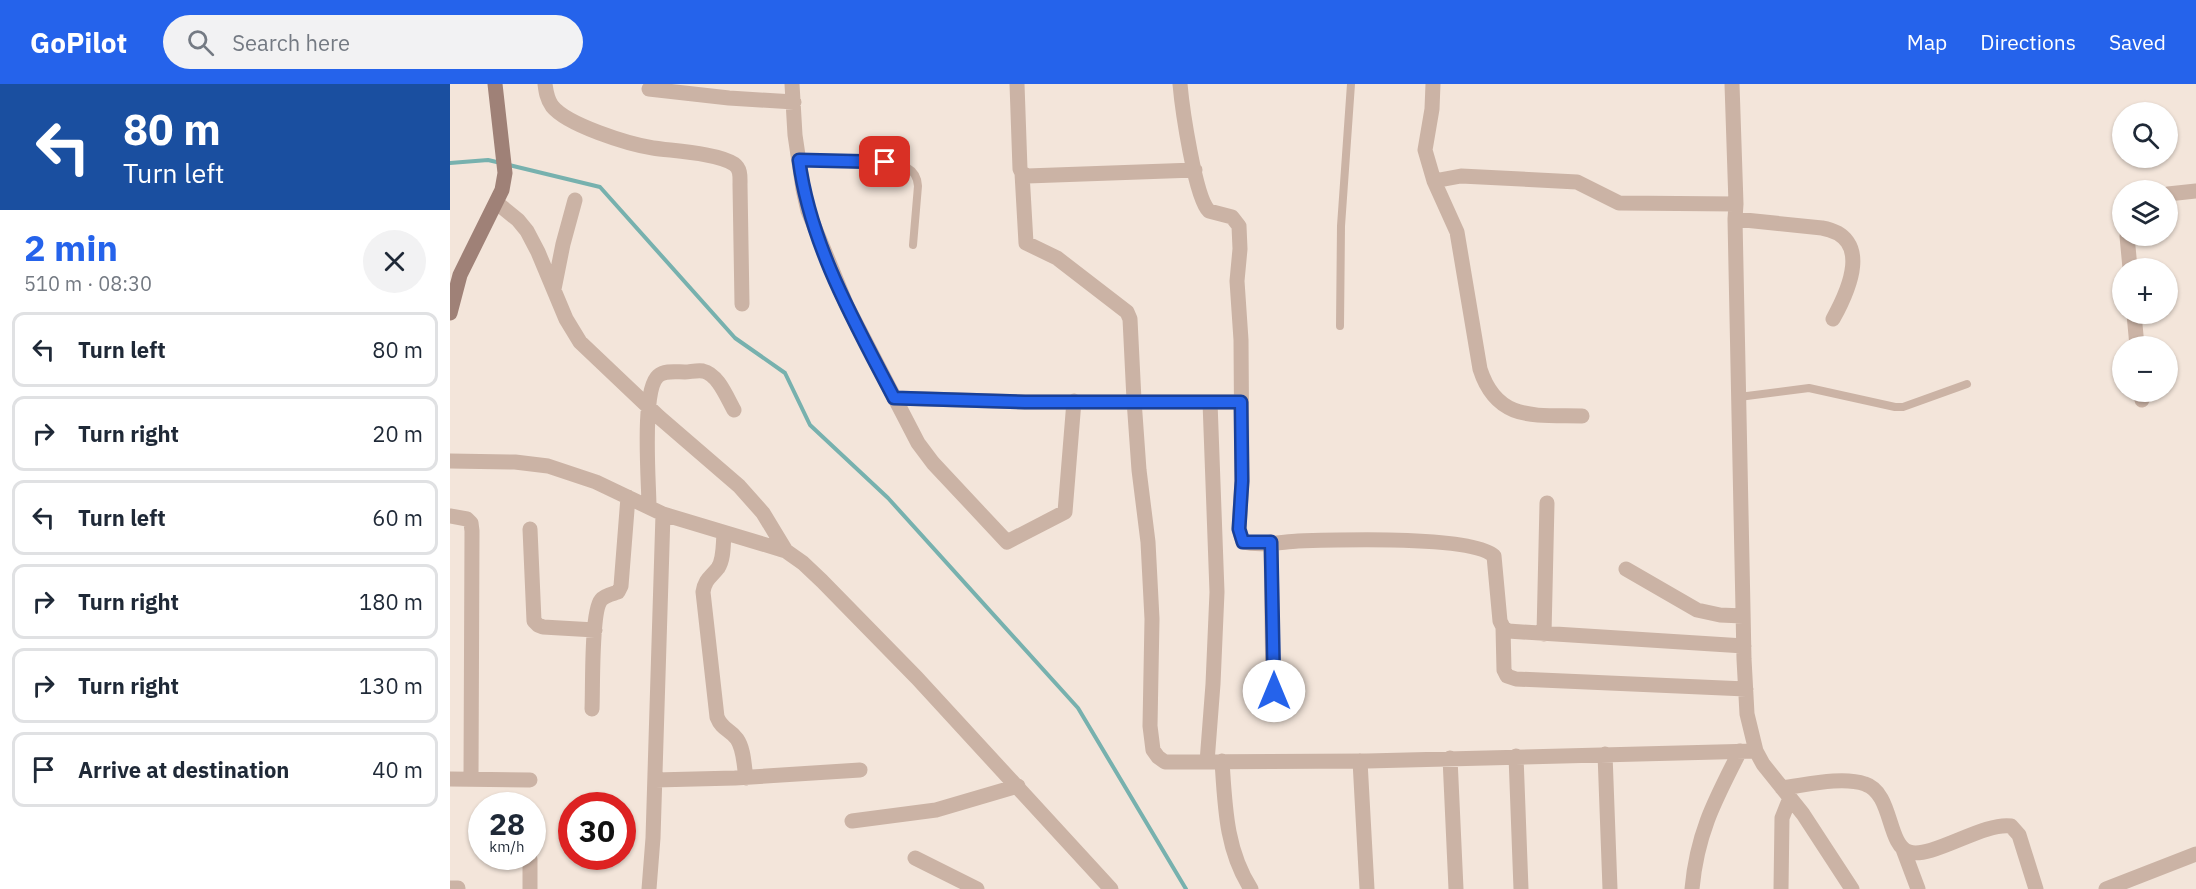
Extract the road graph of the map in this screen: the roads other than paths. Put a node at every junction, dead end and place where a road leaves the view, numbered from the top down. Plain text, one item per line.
1 (495, 84) edge
2 (545, 84) edge
3 (792, 84) edge
4 (1017, 84) edge
5 (1180, 84) edge
6 (1351, 84) edge
7 (1433, 84) edge
8 (1731, 84) edge
9 (649, 89) dead end
10 (794, 102) junction
11 (799, 160) junction
12 (1195, 170) junction
13 (1022, 173) junction
14 (1434, 181) junction
15 (2196, 192) edge
16 (2178, 193) edge
17 (575, 200) dead end
18 (497, 203) junction
19 (1737, 204) junction
20 (1735, 219) junction
21 (913, 245) dead end
22 (554, 289) junction
23 (742, 304) dead end
24 (450, 313) edge
25 (1833, 319) dead end
26 (1340, 326) dead end
27 (1967, 384) dead end
28 (1739, 397) junction
29 (894, 398) junction
30 (1134, 400) junction
31 (1074, 401) junction
32 (1210, 402) junction
33 (1241, 402) junction
34 (648, 406) junction
35 (734, 410) dead end
36 (1581, 416) dead end
37 (450, 461) edge
38 (628, 497) junction
39 (1547, 503) dead end
40 (649, 507) junction
41 (663, 514) junction
42 (450, 516) edge
43 (530, 529) dead end
44 (724, 534) junction
45 (1271, 542) junction
46 (786, 551) junction
47 (1626, 569) dead end
48 (1743, 616) junction
49 (1503, 627) junction
50 (595, 630) junction
51 (1544, 634) junction
52 (1744, 646) junction
53 (1746, 689) junction
54 (1274, 691) dead end
55 (592, 709) dead end
56 (1740, 751) junction
57 (1756, 751) junction
58 (1605, 754) junction
59 (1516, 756) junction
60 (1450, 758) junction
61 (1360, 761) junction
62 (1215, 762) junction
63 (860, 770) dead end
64 (746, 778) junction
65 (450, 779) edge
66 (471, 779) junction
67 (530, 780) dead end
68 (655, 780) junction
69 (1018, 786) junction
70 (1786, 793) junction
71 (852, 821) dead end
72 (1903, 849) junction
73 (2196, 854) edge
74 (915, 858) dead end
75 (530, 870) edge
76 (530, 889) edge
77 (649, 889) edge
78 (977, 889) edge
79 (1111, 889) edge
80 (1251, 889) edge
81 (1367, 889) edge
82 (1456, 889) edge
83 (1521, 889) edge
84 (1610, 889) edge
85 (1692, 889) edge
86 (1781, 889) edge
87 (1852, 889) edge
88 (1918, 889) edge
89 (2036, 889) edge
90 (2106, 889) edge

1 - 18 street
2 - 23 street
3 - 10 street
4 - 13 street
5 - 12 street
6 - 26 lane
7 - 14 street
8 - 19 street
9 - 10 street
10 - 11 street
11 - 21 lane
11 - 29 street
12 - 13 street
12 - 33 street
13 - 30 street
14 - 19 street
14 - 36 street
15 - 16 street
17 - 22 street
18 - 22 street
18 - 24 street
19 - 20 street
20 - 25 street
20 - 28 street
22 - 34 street
27 - 28 lane
28 - 48 street
29 - 31 street
29 - 31 street
30 - 31 street
30 - 32 street
30 - 62 street
32 - 33 street
32 - 62 street
33 - 45 street
34 - 35 street
34 - 40 street
34 - 46 street
37 - 38 street
38 - 40 street
38 - 50 street
39 - 51 street
40 - 41 street
41 - 44 street
41 - 68 street
42 - 66 street
43 - 50 street
44 - 46 street
44 - 64 street
45 - 49 street
45 - 54 street
46 - 69 street
47 - 48 street
48 - 52 street
49 - 51 street
49 - 53 street
50 - 55 street
51 - 52 street
52 - 53 street
53 - 57 street
56 - 57 street
56 - 58 street
56 - 85 street
57 - 70 street
58 - 59 street
58 - 84 street
59 - 60 street
59 - 83 street
60 - 61 street
60 - 82 street
61 - 62 street
61 - 81 street
62 - 80 street
63 - 64 street
64 - 68 street
65 - 66 street
66 - 67 street
68 - 77 street
69 - 71 street
69 - 79 street
70 - 72 street
70 - 86 street
70 - 87 street
72 - 88 street
72 - 89 street
73 - 90 street
74 - 78 street
75 - 76 street

